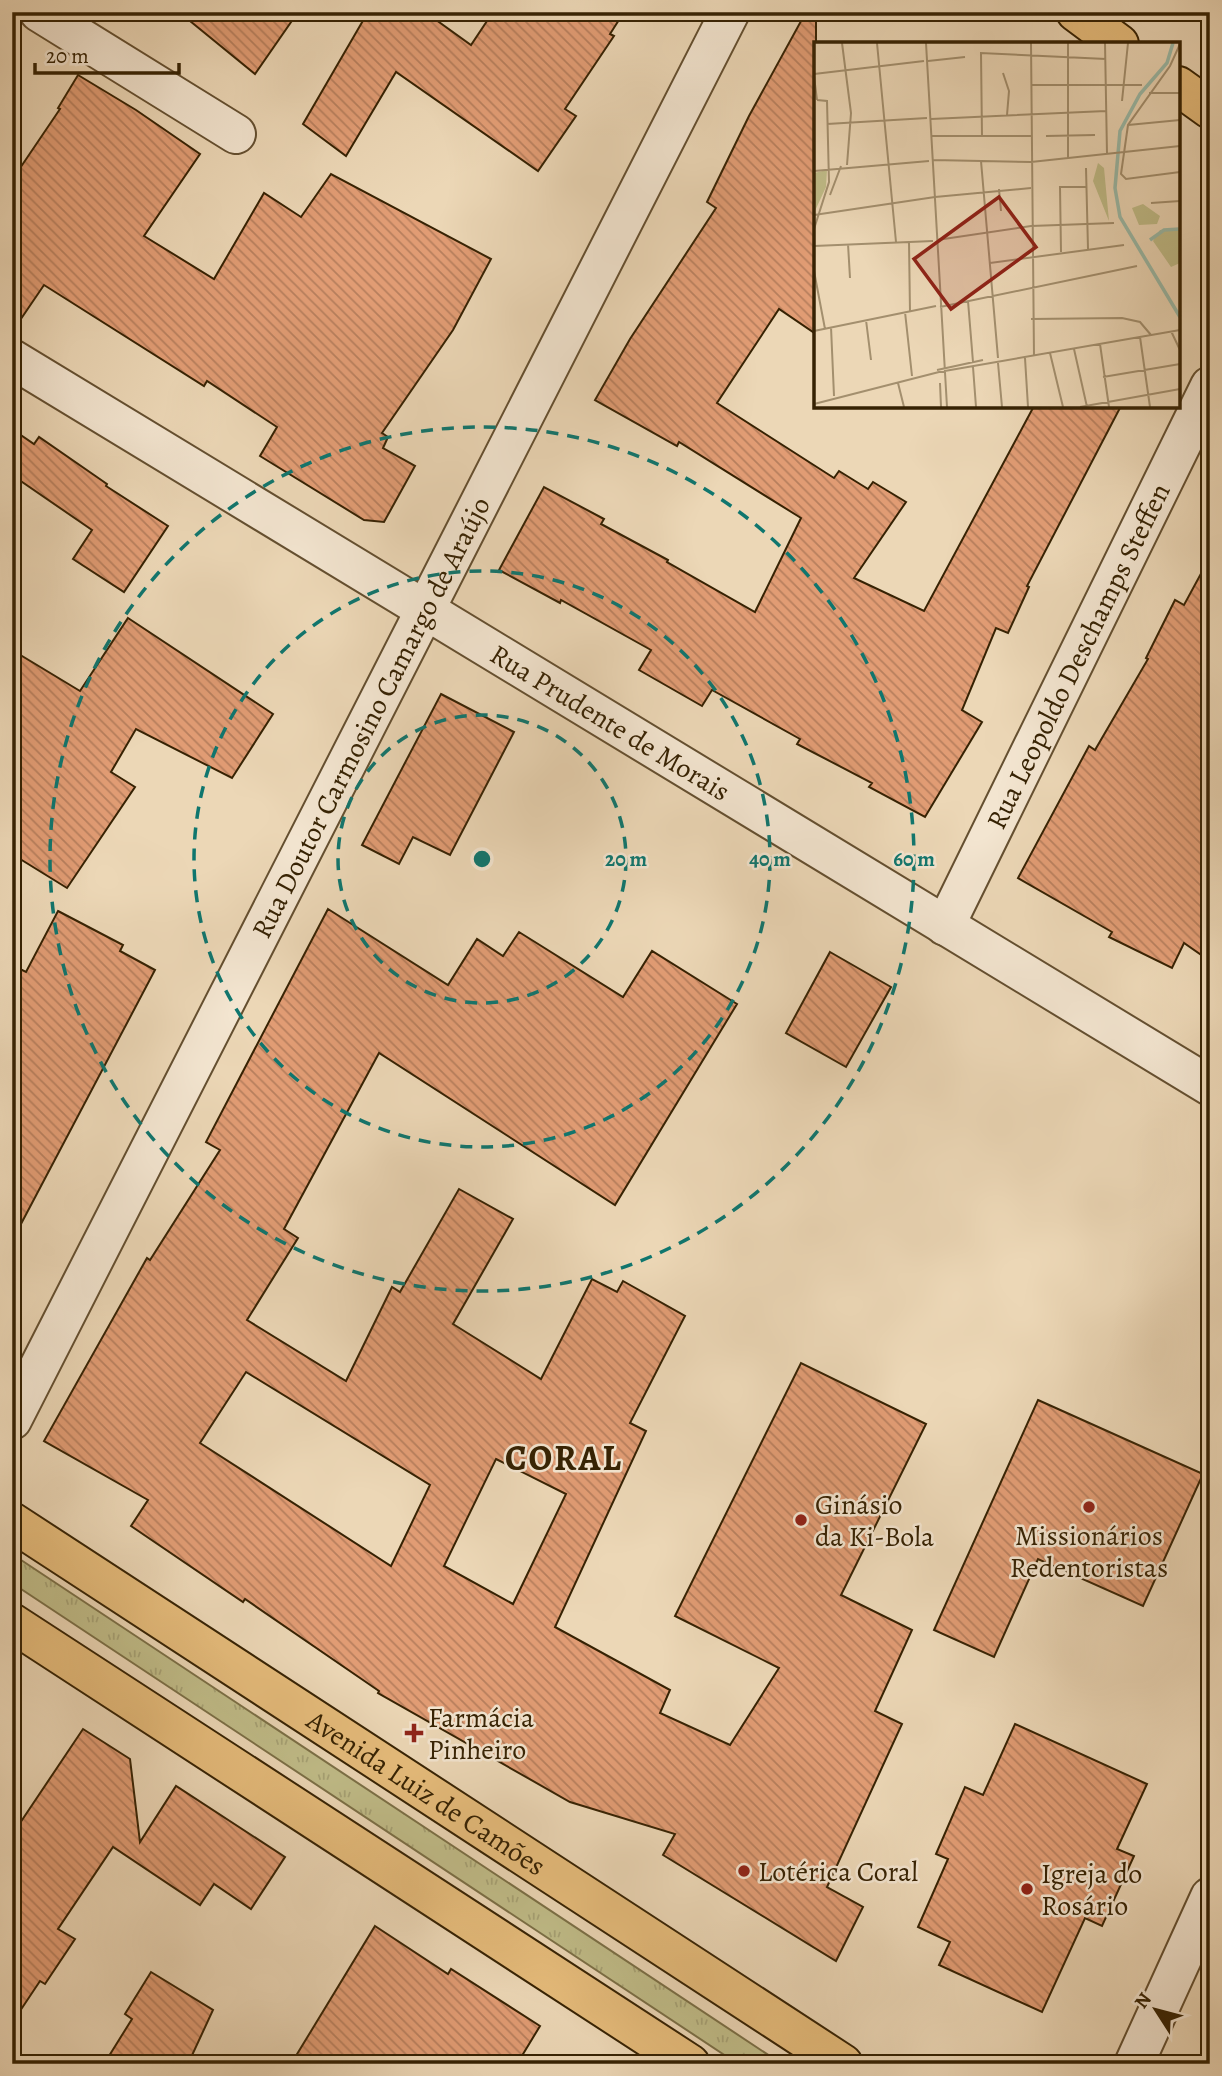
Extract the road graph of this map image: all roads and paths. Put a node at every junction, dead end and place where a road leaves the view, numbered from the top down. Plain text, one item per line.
1 (39, 12) edge
2 (730, 12) edge
3 (1076, 12) edge
4 (1116, 42) edge
5 (1180, 87) edge
6 (1210, 109) edge
7 (236, 134) dead end
8 (12, 359) edge
9 (1210, 386) edge
10 (425, 610) junction
11 (945, 926) junction
12 (1210, 1086) edge
13 (12, 1420) edge
14 (12, 1522) edge
15 (12, 1623) edge
16 (1210, 1897) edge
17 (690, 2064) edge
18 (843, 2064) edge
19 (1134, 2064) edge

1 - 7 street
2 - 10 street, Rua Doutor Carmosino Camargo de Araújo
3 - 4 main road
5 - 6 main road
8 - 10 street, Rua Prudente de Morais
9 - 11 street, Rua Leopoldo Deschamps Steffen
10 - 11 street, Rua Prudente de Morais
10 - 13 street, Rua Doutor Carmosino Camargo de Araújo
11 - 12 street, Rua Prudente de Morais
14 - 18 main road, Avenida Luiz de Camões
15 - 17 main road
16 - 19 street

